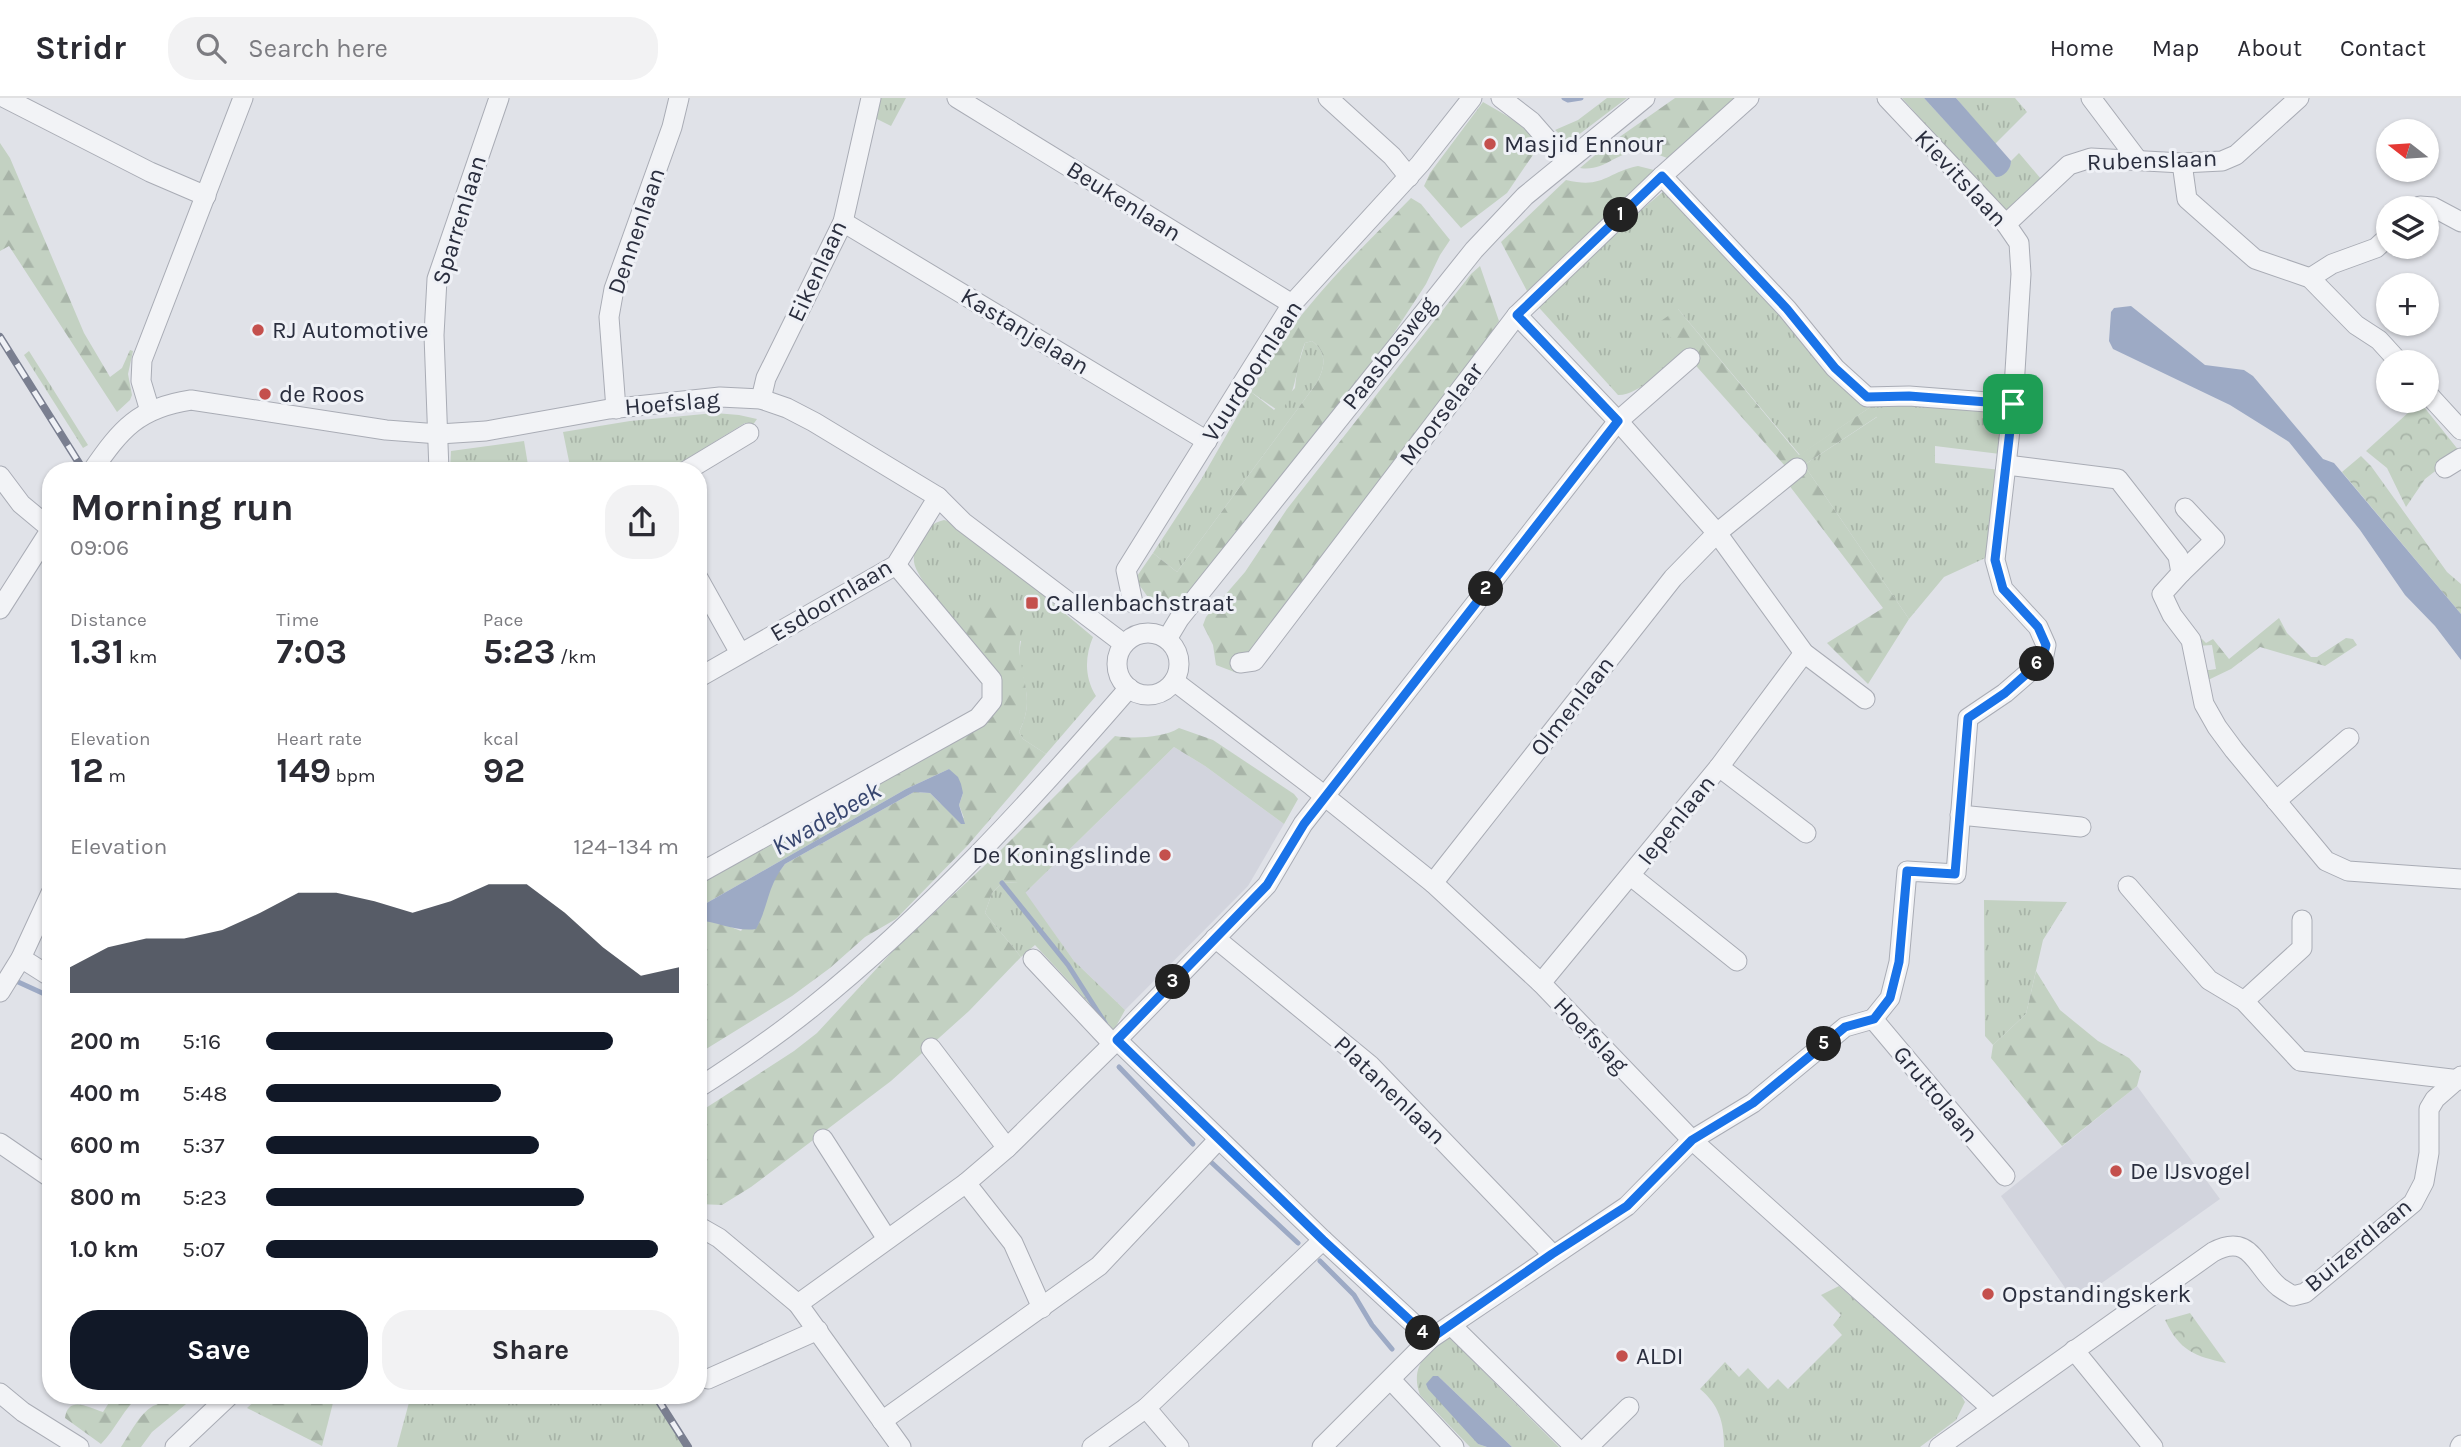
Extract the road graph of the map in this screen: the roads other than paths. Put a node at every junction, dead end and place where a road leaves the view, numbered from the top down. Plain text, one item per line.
1 (5, 98) edge
2 (242, 98) edge
3 (499, 98) edge
4 (679, 98) edge
5 (871, 98) edge
6 (957, 98) edge
7 (1328, 98) edge
8 (1472, 98) edge
9 (1501, 98) edge
10 (1645, 98) edge
11 (1749, 98) edge
12 (1887, 98) edge
13 (2091, 98) edge
14 (2299, 98) edge
15 (2137, 159) junction
16 (1566, 161) junction
17 (2182, 163) junction
18 (1415, 171) junction
19 (1662, 176) junction
20 (206, 196) junction
21 (2439, 210) edge
22 (843, 222) junction
23 (2461, 222) edge
24 (2006, 224) junction
25 (2376, 248) edge
26 (2310, 278) junction
27 (1292, 304) junction
28 (1517, 315) junction
29 (2388, 350) edge
30 (1690, 358) dead end
31 (761, 399) junction
32 (2013, 404) junction
33 (2439, 406) edge
34 (616, 409) junction
35 (150, 411) junction
36 (1618, 421) junction
37 (2461, 430) edge
38 (749, 433) dead end
39 (439, 434) junction
40 (1207, 441) junction
41 (99, 462) edge
42 (439, 462) edge
43 (701, 462) edge
44 (2007, 465) junction
45 (1797, 468) dead end
46 (0, 475) edge
47 (938, 497) junction
48 (2185, 508) dead end
49 (42, 522) edge
50 (1717, 533) junction
51 (42, 543) edge
52 (896, 565) junction
53 (2181, 573) junction
54 (707, 594) edge
55 (1133, 603) dead end
56 (0, 608) edge
57 (1167, 639) junction
58 (1124, 644) junction
59 (740, 653) junction
60 (1804, 653) junction
61 (1240, 663) dead end
62 (707, 673) edge
63 (1174, 681) junction
64 (1129, 688) junction
65 (1866, 699) dead end
66 (2349, 738) dead end
67 (1719, 767) junction
68 (1324, 797) junction
69 (2276, 801) junction
70 (1961, 815) junction
71 (2081, 827) dead end
72 (1806, 833) dead end
73 (707, 869) edge
74 (1631, 876) junction
75 (2461, 879) edge
76 (1433, 883) junction
77 (2129, 886) dead end
78 (42, 912) edge
79 (2302, 920) dead end
80 (1215, 938) junction
81 (21, 958) junction
82 (1033, 959) dead end
83 (1737, 961) dead end
84 (42, 971) edge
85 (1541, 983) junction
86 (0, 992) edge
87 (2244, 1001) junction
88 (1874, 1019) junction
89 (1115, 1042) junction
90 (931, 1048) dead end
91 (2460, 1078) edge
92 (707, 1082) edge
93 (823, 1139) dead end
94 (1219, 1139) junction
95 (1692, 1140) junction
96 (0, 1143) edge
97 (1007, 1147) junction
98 (42, 1172) edge
99 (2005, 1176) dead end
100 (966, 1182) junction
101 (707, 1231) edge
102 (887, 1239) junction
103 (1323, 1240) junction
104 (1552, 1254) junction
105 (797, 1304) junction
106 (1042, 1308) junction
107 (1451, 1325) junction
108 (818, 1330) junction
109 (1430, 1339) junction
110 (2074, 1350) junction
111 (708, 1379) dead end
112 (1391, 1380) junction
113 (0, 1393) edge
114 (220, 1404) edge
115 (1629, 1407) dead end
116 (1146, 1408) junction
117 (1991, 1408) junction
118 (882, 1421) junction
119 (79, 1447) edge
120 (175, 1447) edge
121 (901, 1447) edge
122 (1092, 1447) edge
123 (1179, 1447) edge
124 (1322, 1447) edge
125 (1454, 1447) edge
126 (1575, 1447) edge
127 (1588, 1447) edge
128 (1939, 1447) edge
129 (2153, 1447) edge

1 - 20 street
2 - 20 street
3 - 39 street, Sparrenlaan
4 - 34 street, Dennenlaan
5 - 22 street, Eikenlaan
6 - 27 street, Beukenlaan
7 - 18 street
8 - 18 street, Vuurdoornlaan
9 - 16 street
10 - 16 street, Paasbosweg
11 - 19 street, Moorselaar
12 - 24 street, Kievitslaan
13 - 15 street
14 - 17 street, Rubenslaan
15 - 17 street, Rubenslaan
15 - 24 street, Rubenslaan
16 - 57 street, Paasbosweg
17 - 26 street
18 - 27 street, Vuurdoornlaan
19 - 28 street, Moorselaar
19 - 32 street
20 - 35 street
21 - 23 street
22 - 31 street, Eikenlaan
22 - 40 street, Kastanjelaan
24 - 32 street, Kievitslaan
25 - 26 street
26 - 29 street
27 - 40 street, Vuurdoornlaan
28 - 36 street
28 - 61 street, Moorselaar
30 - 36 street
31 - 34 street, Hoefslag
31 - 47 street, Hoefslag
32 - 44 street, Kievitslaan
33 - 37 street
34 - 39 street, Hoefslag
35 - 39 street, Hoefslag
35 - 41 street, Hoefslag
36 - 50 street
36 - 68 street
38 - 43 street
39 - 42 street, Sparrenlaan
40 - 55 street, Vuurdoornlaan
44 - 53 street
44 - 70 street, Kievitslaan
45 - 50 street, Olmenlaan
46 - 49 street
47 - 52 street, Esdoornlaan
47 - 58 street, Hoefslag
48 - 53 street
50 - 60 street
50 - 76 street, Olmenlaan
51 - 56 street
52 - 59 street, Esdoornlaan
52 - 73 street
53 - 69 street
54 - 59 street
57 - 58 street
57 - 63 street
58 - 64 street
59 - 62 street, Esdoornlaan
60 - 65 street
60 - 67 street, Iepenlaan
63 - 64 street
63 - 68 street, Hoefslag
64 - 92 street
66 - 69 street
67 - 72 street
67 - 74 street, Iepenlaan
68 - 76 street, Hoefslag
68 - 80 street
69 - 75 street
70 - 71 street
70 - 88 street
74 - 83 street
74 - 85 street, Iepenlaan
76 - 85 street, Hoefslag
77 - 87 street
78 - 81 street
79 - 87 street
80 - 89 street
80 - 104 street, Platanenlaan
81 - 84 street
81 - 86 street
82 - 89 street
85 - 95 street, Hoefslag
87 - 91 street
88 - 95 street
88 - 99 street, Gruttolaan
89 - 94 street
89 - 97 street
90 - 97 street
91 - 110 street, Buizerdlaan
93 - 102 street
94 - 103 street
94 - 106 street
95 - 104 street
95 - 117 street, Hoefslag
96 - 98 street
97 - 100 street
100 - 102 street
100 - 106 street
101 - 105 street
102 - 105 street
103 - 109 street
103 - 116 street
104 - 107 street
105 - 108 street
106 - 118 street
107 - 109 street
107 - 126 street
108 - 111 street
108 - 118 street
109 - 112 street
110 - 117 street, Buizerdlaan
110 - 129 street
112 - 124 street
112 - 125 street
113 - 119 street
114 - 120 street
115 - 127 street
116 - 122 street
116 - 123 street
117 - 128 street, Buizerdlaan
118 - 121 street

